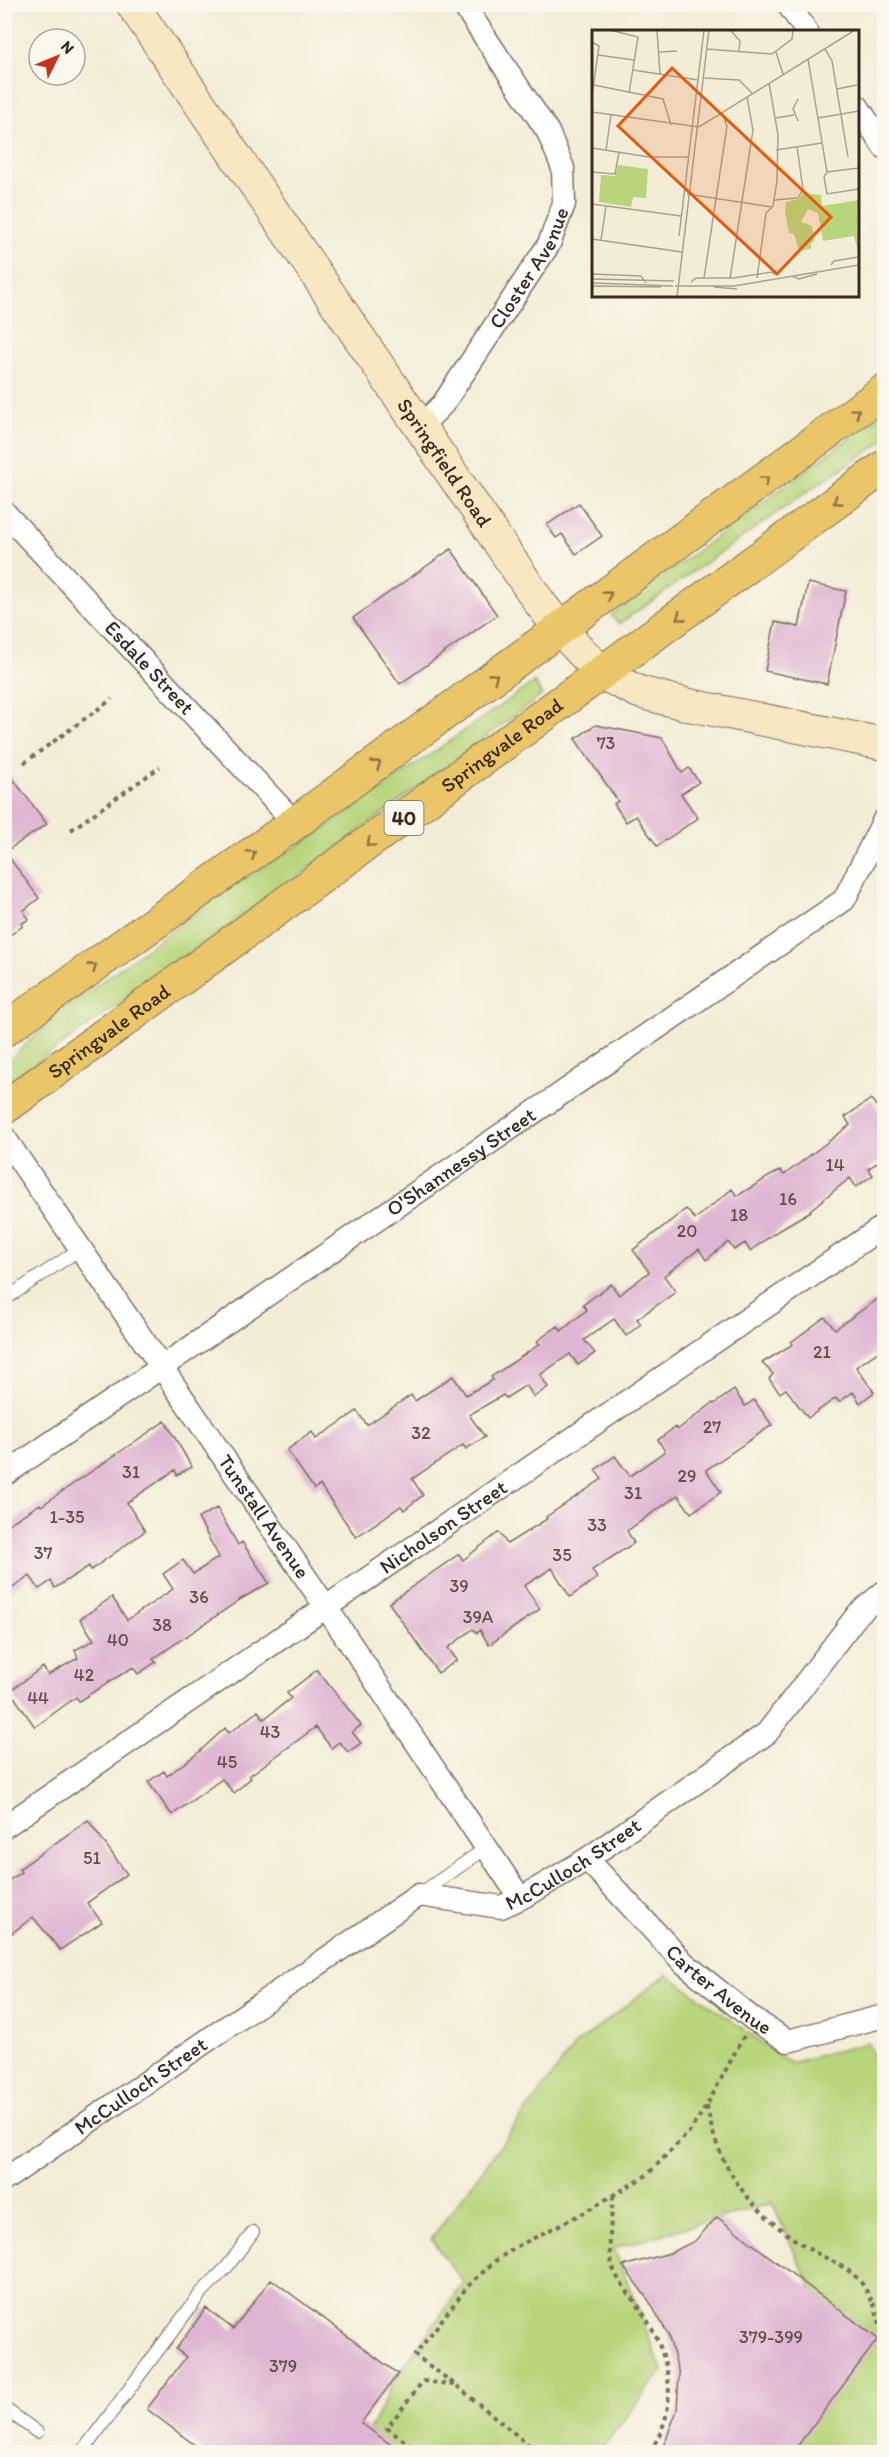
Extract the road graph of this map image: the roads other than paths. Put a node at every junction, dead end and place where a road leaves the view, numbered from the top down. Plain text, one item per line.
1 (132, 4) edge
2 (463, 4) edge
3 (788, 4) edge
4 (806, 30) edge
5 (859, 108) edge
6 (885, 147) edge
7 (885, 391) edge
8 (417, 425) junction
9 (885, 467) edge
10 (4, 512) edge
11 (561, 630) junction
12 (604, 672) junction
13 (885, 744) edge
14 (885, 820) edge
15 (296, 823) junction
16 (4, 1030) edge
17 (4, 1108) edge
18 (4, 1137) edge
19 (885, 1227) edge
20 (80, 1249) junction
21 (4, 1300) edge
22 (161, 1367) junction
23 (4, 1475) edge
24 (885, 1592) edge
25 (326, 1607) junction
26 (4, 1827) edge
27 (486, 1848) junction
28 (587, 1859) junction
29 (419, 1895) junction
30 (520, 1898) junction
31 (885, 2016) edge
32 (4, 2180) edge
33 (253, 2232) dead end
34 (4, 2408) edge
35 (37, 2432) dead end
36 (82, 2452) edge

1 - 8 main road, Springfield Road
2 - 8 street, Closter Avenue
3 - 4 street
5 - 6 street
11 -> 7 highway
8 - 11 main road, Springfield Road
9 -> 12 highway, Springvale Road / 40
10 - 15 street, Esdale Street
11 - 12 main road, Springfield Road
15 -> 11 highway
12 - 13 main road, Springfield Road
12 -> 17 highway, Springvale Road / 40
14 - 22 street, O'Shannessy Street
16 -> 15 highway
18 - 20 street, Tunstall Avenue
19 - 25 street, Nicholson Street
20 - 21 lane
20 - 22 street, Tunstall Avenue
22 - 23 street, O'Shannessy Street
22 - 25 street, Tunstall Avenue
24 - 28 street, McCulloch Street
25 - 26 street, Nicholson Street
25 - 27 street, Tunstall Avenue
27 - 29 lane
27 - 30 street, Tunstall Avenue
28 - 30 street, McCulloch Street
28 - 31 street, Carter Avenue
29 - 30 street, McCulloch Street
29 - 32 street, McCulloch Street
33 - 36 lane
34 - 35 lane

